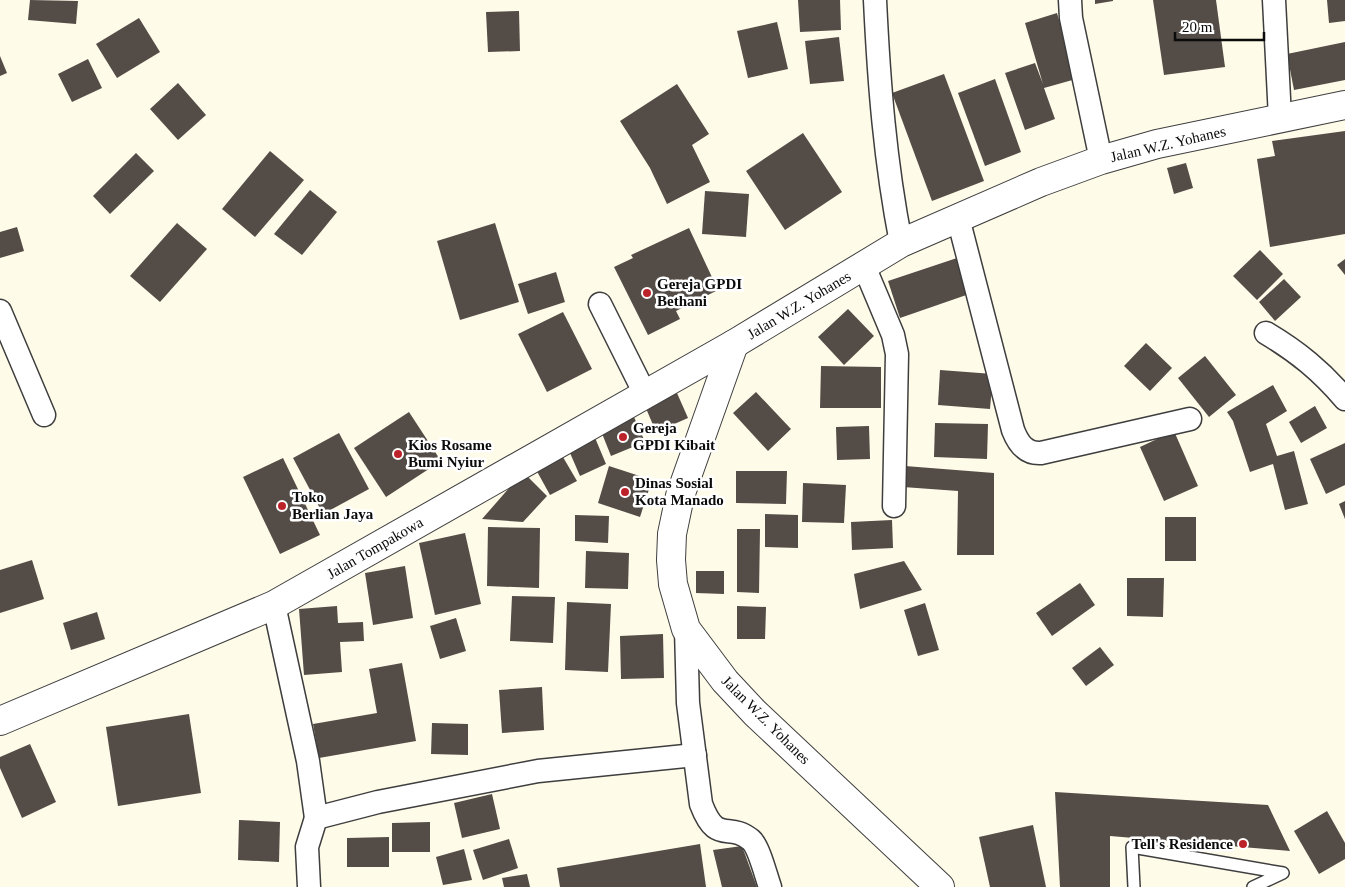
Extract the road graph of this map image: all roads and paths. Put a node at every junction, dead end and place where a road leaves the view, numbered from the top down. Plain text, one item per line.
1 (875, 0) edge
2 (1070, 0) edge
3 (1274, 0) edge
4 (1345, 105) edge
5 (1280, 118) junction
6 (1101, 160) junction
7 (958, 218) junction
8 (901, 243) junction
9 (864, 266) junction
10 (600, 304) dead end
11 (0, 311) edge
12 (1266, 333) dead end
13 (734, 344) junction
14 (645, 394) junction
15 (1345, 399) edge
16 (44, 415) dead end
17 (1190, 419) dead end
18 (894, 506) dead end
19 (274, 606) junction
20 (686, 629) junction
21 (0, 721) edge
22 (695, 755) junction
23 (316, 818) junction
24 (917, 877) edge
25 (309, 887) edge
26 (770, 887) edge
27 (940, 887) edge
28 (1134, 887) edge
29 (1253, 887) edge

1 - 8 street
2 - 6 street
3 - 5 street
4 - 5 street, Jalan W.Z. Yohanes
5 - 6 street, Jalan W.Z. Yohanes
6 - 7 street, Jalan W.Z. Yohanes
7 - 8 street, Jalan W.Z. Yohanes
7 - 17 street
8 - 9 street, Jalan W.Z. Yohanes
9 - 13 street, Jalan W.Z. Yohanes
9 - 18 street
10 - 14 street
11 - 16 street
12 - 15 street
13 - 14 street, Jalan Tompakowa
13 - 20 street, Jalan W.Z. Yohanes
14 - 19 street, Jalan Tompakowa
19 - 21 street, Jalan Tompakowa
19 - 23 street
20 - 22 street
20 - 24 street, Jalan W.Z. Yohanes
22 - 23 street
22 - 26 street
23 - 25 street
24 - 27 street, Jalan W.Z. Yohanes
28 - 29 lane

